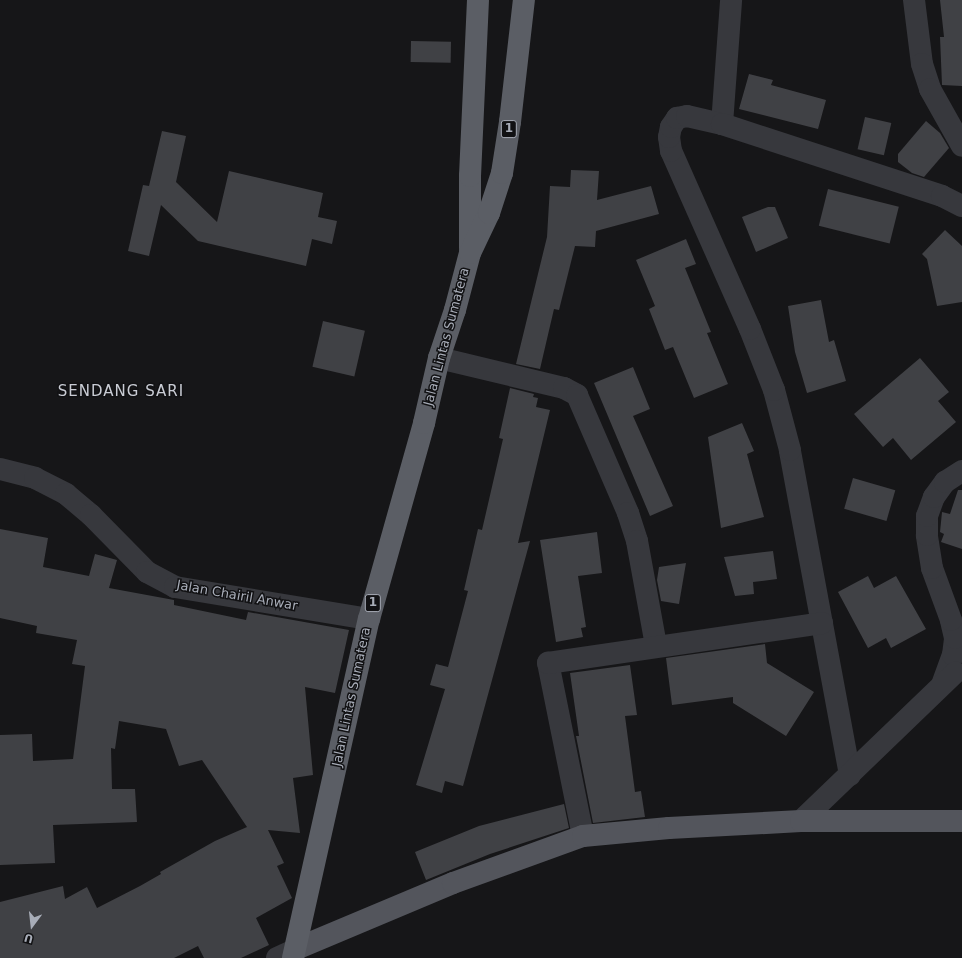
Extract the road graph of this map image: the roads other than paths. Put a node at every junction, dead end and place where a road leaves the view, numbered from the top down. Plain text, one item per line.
1 (478, 0) edge
2 (524, 0) edge
3 (731, 0) edge
4 (914, 0) edge
5 (722, 124) junction
6 (962, 146) edge
7 (962, 206) edge
8 (470, 253) junction
9 (439, 358) junction
10 (0, 469) edge
11 (962, 471) edge
12 (369, 619) junction
13 (822, 623) junction
14 (656, 646) junction
15 (962, 668) edge
16 (943, 682) junction
17 (850, 775) junction
18 (801, 821) junction
19 (962, 821) edge
20 (583, 836) junction
21 (289, 955) edge

1 - 8 highway, Jalan Lintas Sumatera / 1
2 - 8 highway, Jalan Lintas Sumatera / 1
3 - 5 street
4 - 6 street
5 - 7 street
5 - 13 street
8 - 9 highway, Jalan Lintas Sumatera / 1
9 - 12 highway, Jalan Lintas Sumatera / 1
9 - 14 street
10 - 12 street, Jalan Chairil Anwar
11 - 16 street
12 - 21 highway, Jalan Lintas Sumatera / 1
13 - 14 street
13 - 17 street
14 - 20 street
15 - 16 street
16 - 17 street
17 - 18 street
18 - 19 main road
18 - 20 main road
20 - 21 main road

